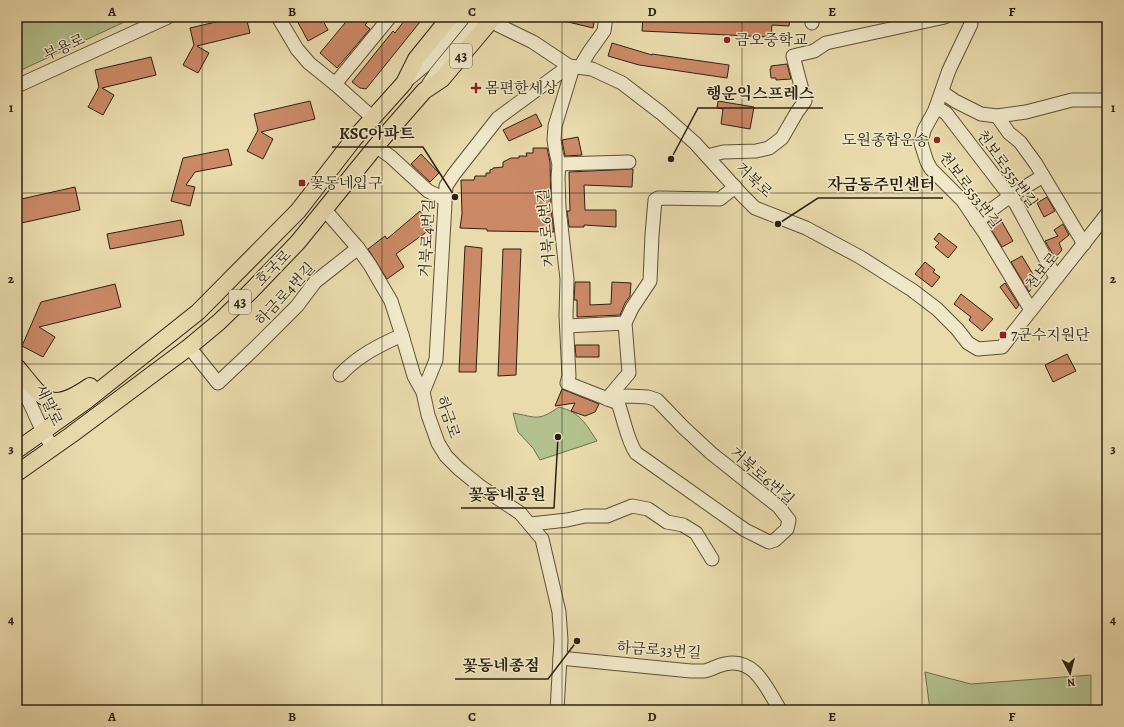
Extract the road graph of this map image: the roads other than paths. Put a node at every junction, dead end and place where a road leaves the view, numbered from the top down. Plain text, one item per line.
1 (168, 17) edge
2 (278, 17) edge
3 (450, 17) edge
4 (464, 17) edge
5 (490, 17) edge
6 (606, 17) edge
7 (946, 17) edge
8 (970, 17) edge
9 (384, 19) edge
10 (574, 67) junction
11 (404, 83) junction
12 (336, 84) junction
13 (17, 86) edge
14 (942, 92) junction
15 (1107, 100) edge
16 (936, 107) junction
17 (997, 116) junction
18 (374, 118) junction
19 (376, 146) junction
20 (707, 156) junction
21 (629, 162) dead end
22 (559, 164) junction
23 (1043, 176) junction
24 (735, 187) junction
25 (1009, 197) junction
26 (445, 199) junction
27 (325, 210) junction
28 (1107, 214) edge
29 (976, 221) junction
30 (1084, 244) junction
31 (358, 248) junction
32 (1056, 278) junction
33 (1031, 310) junction
34 (625, 323) junction
35 (567, 326) junction
36 (402, 335) junction
37 (188, 347) junction
38 (1002, 347) joint
39 (149, 351) junction
40 (17, 367) edge
41 (17, 374) edge
42 (340, 375) dead end
43 (423, 392) junction
44 (612, 401) junction
45 (43, 432) junction
46 (53, 448) junction
47 (17, 450) edge
48 (17, 473) edge
49 (531, 524) junction
50 (712, 559) dead end
51 (560, 658) junction
52 (557, 710) edge
53 (780, 710) edge

1 - 13 street, 부용로
2 - 12 street
3 - 11 main road, 호국로 / 43
4 - 11 street, 호국로
5 - 10 street, 거북로
5 - 19 main road, 호국로 / 43
6 - 10 street
7 - 20 street
8 - 14 street, 천보로553번길
9 - 12 street
10 - 20 street, 거북로
10 - 22 street, 거북로6번길
10 - 26 street, 거북로4번길
11 - 18 main road, 호국로 / 43
12 - 18 street
14 - 16 street, 천보로553번길
14 - 17 street
15 - 17 street
16 - 25 street, 천보로555번길
16 - 29 street, 천보로553번길
17 - 23 street
18 - 39 main road, 호국로 / 43
19 - 26 street
19 - 27 main road, 호국로 / 43
20 - 24 street, 거북로
21 - 22 street
22 - 35 street, 거북로6번길
23 - 25 street
23 - 30 street
24 - 34 street
24 - 38 street, 거북로
25 - 29 street
25 - 32 street, 천보로555번길
26 - 43 street, 거북로4번길
27 - 31 street, 하금로
27 - 37 main road, 호국로 / 43
28 - 30 street, 천보로
29 - 33 street, 천보로553번길
30 - 32 street, 천보로
31 - 36 street, 하금로
31 - 37 street, 하금로4번길
32 - 33 street, 천보로
33 - 38 street, 천보로
34 - 35 street
34 - 44 street
35 - 44 street, 거북로6번길
36 - 42 street
36 - 43 street, 하금로
37 - 46 main road, 호국로 / 43
39 - 40 main road
39 - 45 main road, 호국로 / 43
41 - 45 street, 새말로
43 - 49 street, 하금로
44 - 44 street, 거북로6번길
45 - 46 street, 새말로
45 - 47 main road, 호국로 / 43
46 - 48 main road, 호국로 / 43
49 - 50 street
49 - 51 street, 하금로
51 - 52 street, 하금로
51 - 53 street, 하금로33번길

